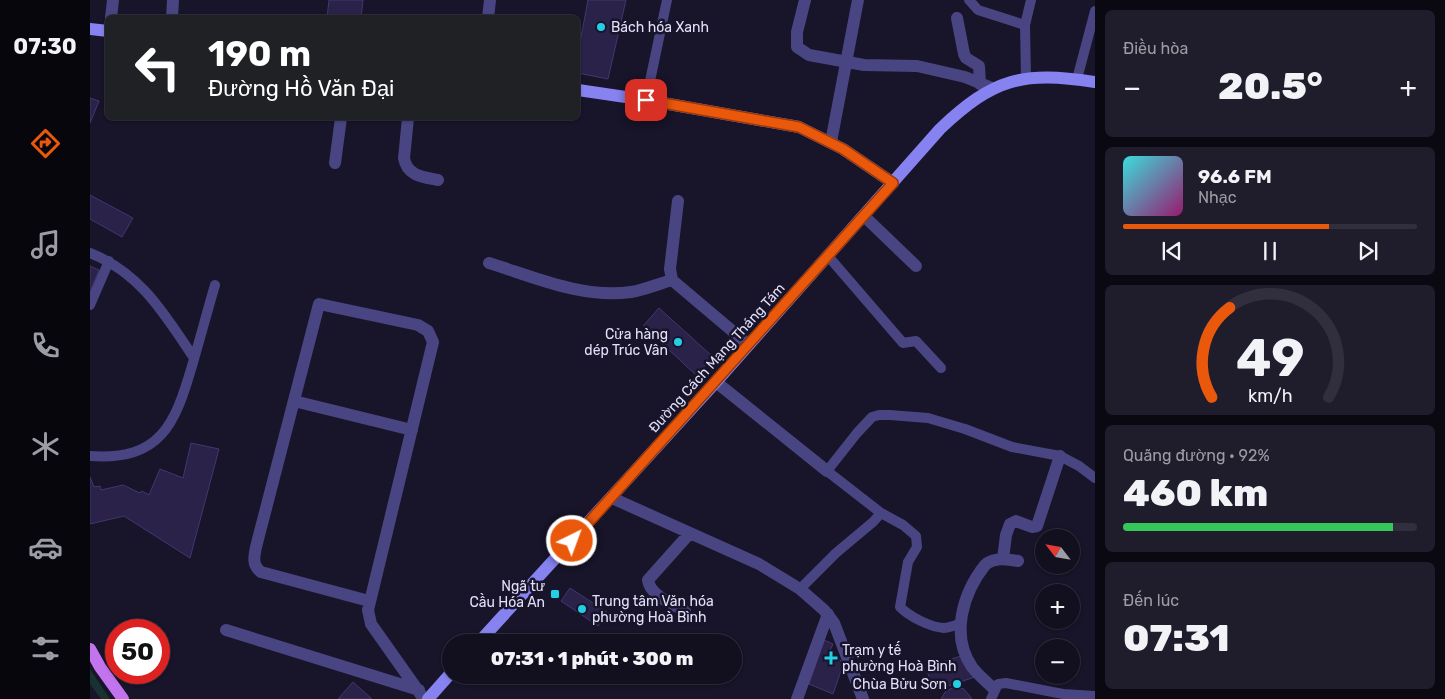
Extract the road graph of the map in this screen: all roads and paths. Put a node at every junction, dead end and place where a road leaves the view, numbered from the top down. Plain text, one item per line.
1 (114, 0) edge
2 (174, 0) edge
3 (490, 0) edge
4 (667, 0) edge
5 (805, 0) edge
6 (858, 0) edge
7 (969, 0) edge
8 (1031, 0) edge
9 (1095, 10) edge
10 (112, 15) edge
11 (172, 15) edge
12 (488, 15) edge
13 (957, 18) dead end
14 (1025, 25) junction
15 (90, 29) edge
16 (105, 32) edge
17 (847, 63) junction
18 (1026, 79) junction
19 (1077, 79) junction
20 (1095, 82) edge
21 (986, 86) junction
22 (580, 90) edge
23 (646, 100) junction
24 (341, 120) edge
25 (408, 120) edge
26 (831, 142) junction
27 (335, 163) dead end
28 (438, 180) dead end
29 (893, 183) junction
30 (678, 202) dead end
31 (864, 216) junction
32 (90, 253) edge
33 (828, 256) junction
34 (109, 261) junction
35 (489, 263) dead end
36 (916, 266) dead end
37 (672, 280) junction
38 (215, 285) dead end
39 (90, 306) edge
40 (749, 345) junction
41 (194, 358) junction
42 (941, 368) dead end
43 (716, 382) junction
44 (294, 401) junction
45 (412, 430) junction
46 (90, 456) edge
47 (1060, 456) junction
48 (827, 471) junction
49 (1095, 478) edge
50 (612, 498) junction
51 (881, 513) junction
52 (690, 533) junction
53 (1003, 559) junction
54 (1018, 560) dead end
55 (800, 590) junction
56 (369, 601) junction
57 (685, 611) dead end
58 (828, 614) junction
59 (960, 624) junction
60 (226, 630) dead end
61 (487, 634) edge
62 (90, 649) edge
63 (442, 681) edge
64 (993, 694) edge
65 (424, 696) edge
66 (1095, 696) edge
67 (123, 699) edge
68 (797, 699) edge
69 (864, 699) edge

1 - 10 street
2 - 11 street
3 - 12 street
4 - 23 lane
5 - 17 street
6 - 17 street
7 - 14 lane
8 - 14 lane
9 - 19 lane
13 - 21 street
14 - 18 lane
15 - 16 main road
17 - 21 street
17 - 26 street
18 - 19 main road, Đường Cách Mạng Tháng Tám
18 - 21 main road, Đường Cách Mạng Tháng Tám
19 - 20 main road, Đường Cách Mạng Tháng Tám
21 - 29 main road, Đường Cách Mạng Tháng Tám
22 - 23 main road
23 - 26 main road
24 - 27 street
25 - 28 street
26 - 29 main road
29 - 31 main road, Đường Cách Mạng Tháng Tám
30 - 37 street
31 - 33 main road, Đường Cách Mạng Tháng Tám
31 - 36 street
32 - 34 lane
33 - 40 main road, Đường Cách Mạng Tháng Tám
33 - 42 lane
34 - 39 lane
34 - 41 lane
35 - 37 street
37 - 40 street
38 - 41 lane
40 - 43 main road, Đường Cách Mạng Tháng Tám
41 - 46 lane
43 - 48 street
43 - 50 main road, Đường Cách Mạng Tháng Tám
44 - 45 street
44 - 45 street
44 - 56 street
45 - 56 street
47 - 48 lane
47 - 49 lane
47 - 53 street
48 - 51 lane
50 - 52 street
50 - 61 main road, Đường Cách Mạng Tháng Tám
51 - 55 lane
51 - 59 lane
52 - 55 street
52 - 57 street
53 - 54 street
53 - 59 street
55 - 58 street
56 - 65 street
58 - 68 street
58 - 69 street
59 - 64 street
60 - 65 street
62 - 67 main road
63 - 65 main road
64 - 66 lane

